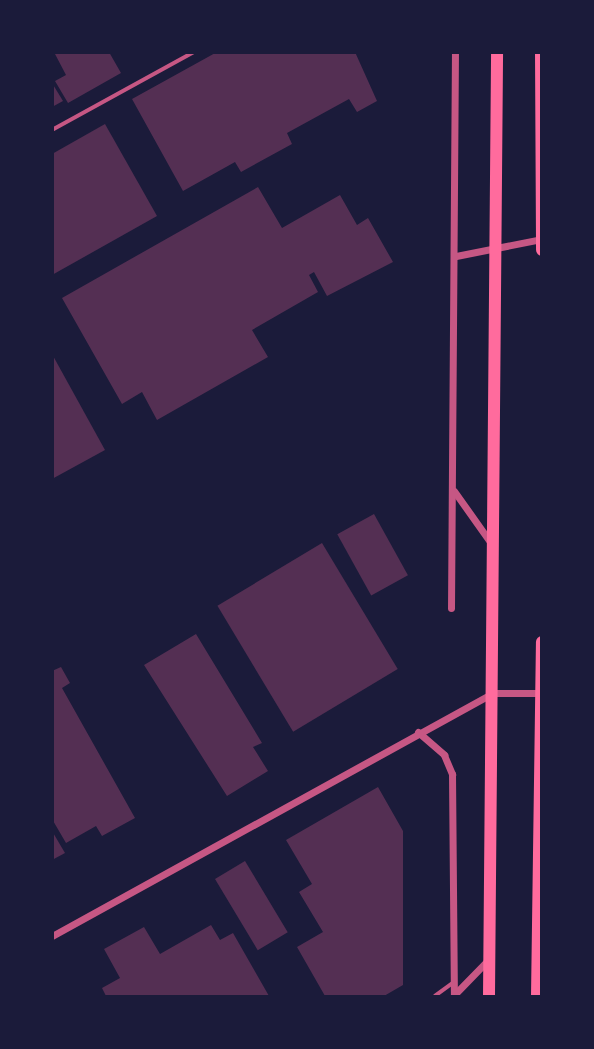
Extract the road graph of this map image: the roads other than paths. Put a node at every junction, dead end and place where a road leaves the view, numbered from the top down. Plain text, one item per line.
1 (194, 52) edge
2 (455, 52) edge
3 (497, 52) edge
4 (541, 52) edge
5 (52, 130) edge
6 (541, 239) edge
7 (497, 248) junction
8 (541, 250) edge
9 (456, 256) junction
10 (454, 491) junction
11 (491, 542) junction
12 (451, 608) dead end
13 (541, 642) edge
14 (493, 693) junction
15 (541, 693) edge
16 (418, 732) junction
17 (52, 936) edge
18 (489, 957) junction
19 (454, 983) junction
20 (435, 996) edge
21 (454, 996) edge
22 (489, 996) edge
23 (537, 996) edge

1 - 5 lane
2 - 9 street
3 - 7 highway
4 - 6 highway
6 - 7 street
6 - 8 highway
7 - 9 street
7 - 11 highway
9 - 10 street
10 - 11 street
10 - 12 street
11 - 14 highway
13 - 15 highway
14 - 15 street
14 - 16 street
14 - 18 highway
15 - 23 highway
16 - 17 street
16 - 19 street
18 - 21 street
18 - 22 highway
19 - 20 lane
19 - 21 street

